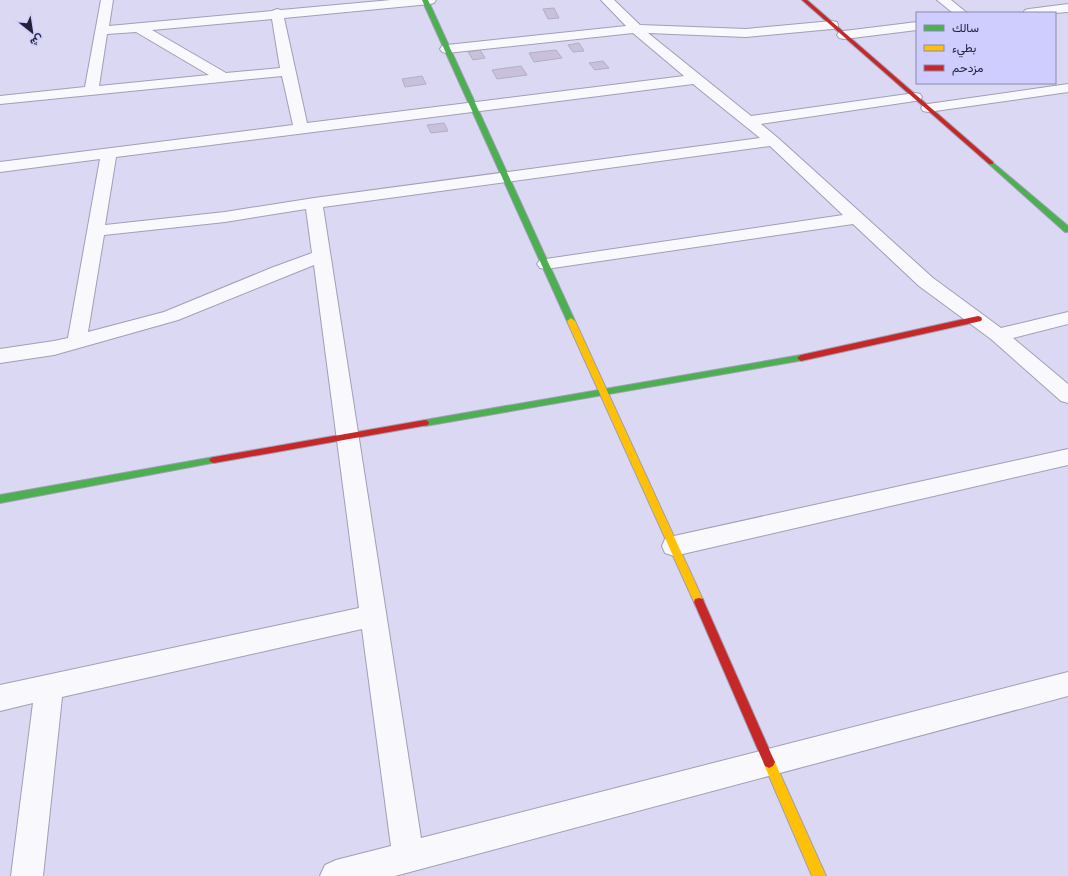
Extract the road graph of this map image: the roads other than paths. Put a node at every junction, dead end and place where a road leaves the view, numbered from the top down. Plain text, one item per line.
1 (107, 0) edge
2 (426, 0) edge
3 (430, 0) edge
4 (607, 0) edge
5 (804, 0) edge
6 (943, 0) edge
7 (1068, 8) edge
8 (960, 12) edge
9 (1037, 12) edge
10 (278, 13) junction
11 (832, 25) junction
12 (916, 26) edge
13 (138, 27) junction
14 (636, 29) junction
15 (101, 31) junction
16 (844, 35) junction
17 (447, 49) junction
18 (288, 70) junction
19 (223, 77) junction
20 (696, 79) junction
21 (1068, 88) edge
22 (91, 91) junction
23 (915, 97) junction
24 (0, 100) edge
25 (473, 106) junction
26 (928, 108) junction
27 (748, 121) junction
28 (301, 128) junction
29 (773, 141) junction
30 (109, 153) junction
31 (0, 167) edge
32 (507, 177) junction
33 (314, 203) junction
34 (857, 218) junction
35 (1068, 230) edge
36 (96, 231) junction
37 (321, 256) junction
38 (546, 264) junction
39 (1068, 318) edge
40 (978, 319) junction
41 (998, 335) junction
42 (77, 342) junction
43 (0, 356) edge
44 (604, 390) junction
45 (1068, 396) edge
46 (347, 436) junction
47 (1068, 457) edge
48 (0, 499) edge
49 (674, 546) junction
50 (373, 616) junction
51 (1068, 684) edge
52 (50, 688) junction
53 (0, 698) edge
54 (769, 761) junction
55 (408, 857) junction
56 (27, 876) edge
57 (336, 876) edge
58 (819, 876) edge

1 - 15 street
2 - 3 street
2 - 10 street
2 - 17 street
4 - 14 street
5 - 11 street
6 - 8 street
7 - 9 street
10 - 13 street
10 - 18 street
11 - 14 street
11 - 16 street
12 - 16 street
13 - 15 street
13 - 19 street
14 - 17 street
14 - 20 street
15 - 22 street
16 - 23 street
17 - 25 street
18 - 19 street
18 - 28 street
19 - 22 street
20 - 25 street
20 - 27 street
21 - 26 street
22 - 24 street
23 - 26 street
23 - 27 street
25 - 28 street
25 - 32 street
26 - 35 street
27 - 29 street
28 - 30 street
29 - 32 street
29 - 34 street
30 - 31 street
30 - 36 street
32 - 33 street
32 - 38 street
33 - 36 street
33 - 37 street
34 - 38 street
34 - 40 street
36 - 42 street
37 - 42 street
37 - 46 street
38 - 44 street
39 - 41 street
40 - 41 street
40 - 44 street
41 - 45 street
42 - 43 street
44 - 46 street
44 - 49 street
46 - 48 street
46 - 50 street
47 - 49 street
49 - 54 street
50 - 52 street
50 - 55 street
51 - 54 street
52 - 53 street
52 - 56 street
54 - 55 street
54 - 58 street
55 - 57 street

